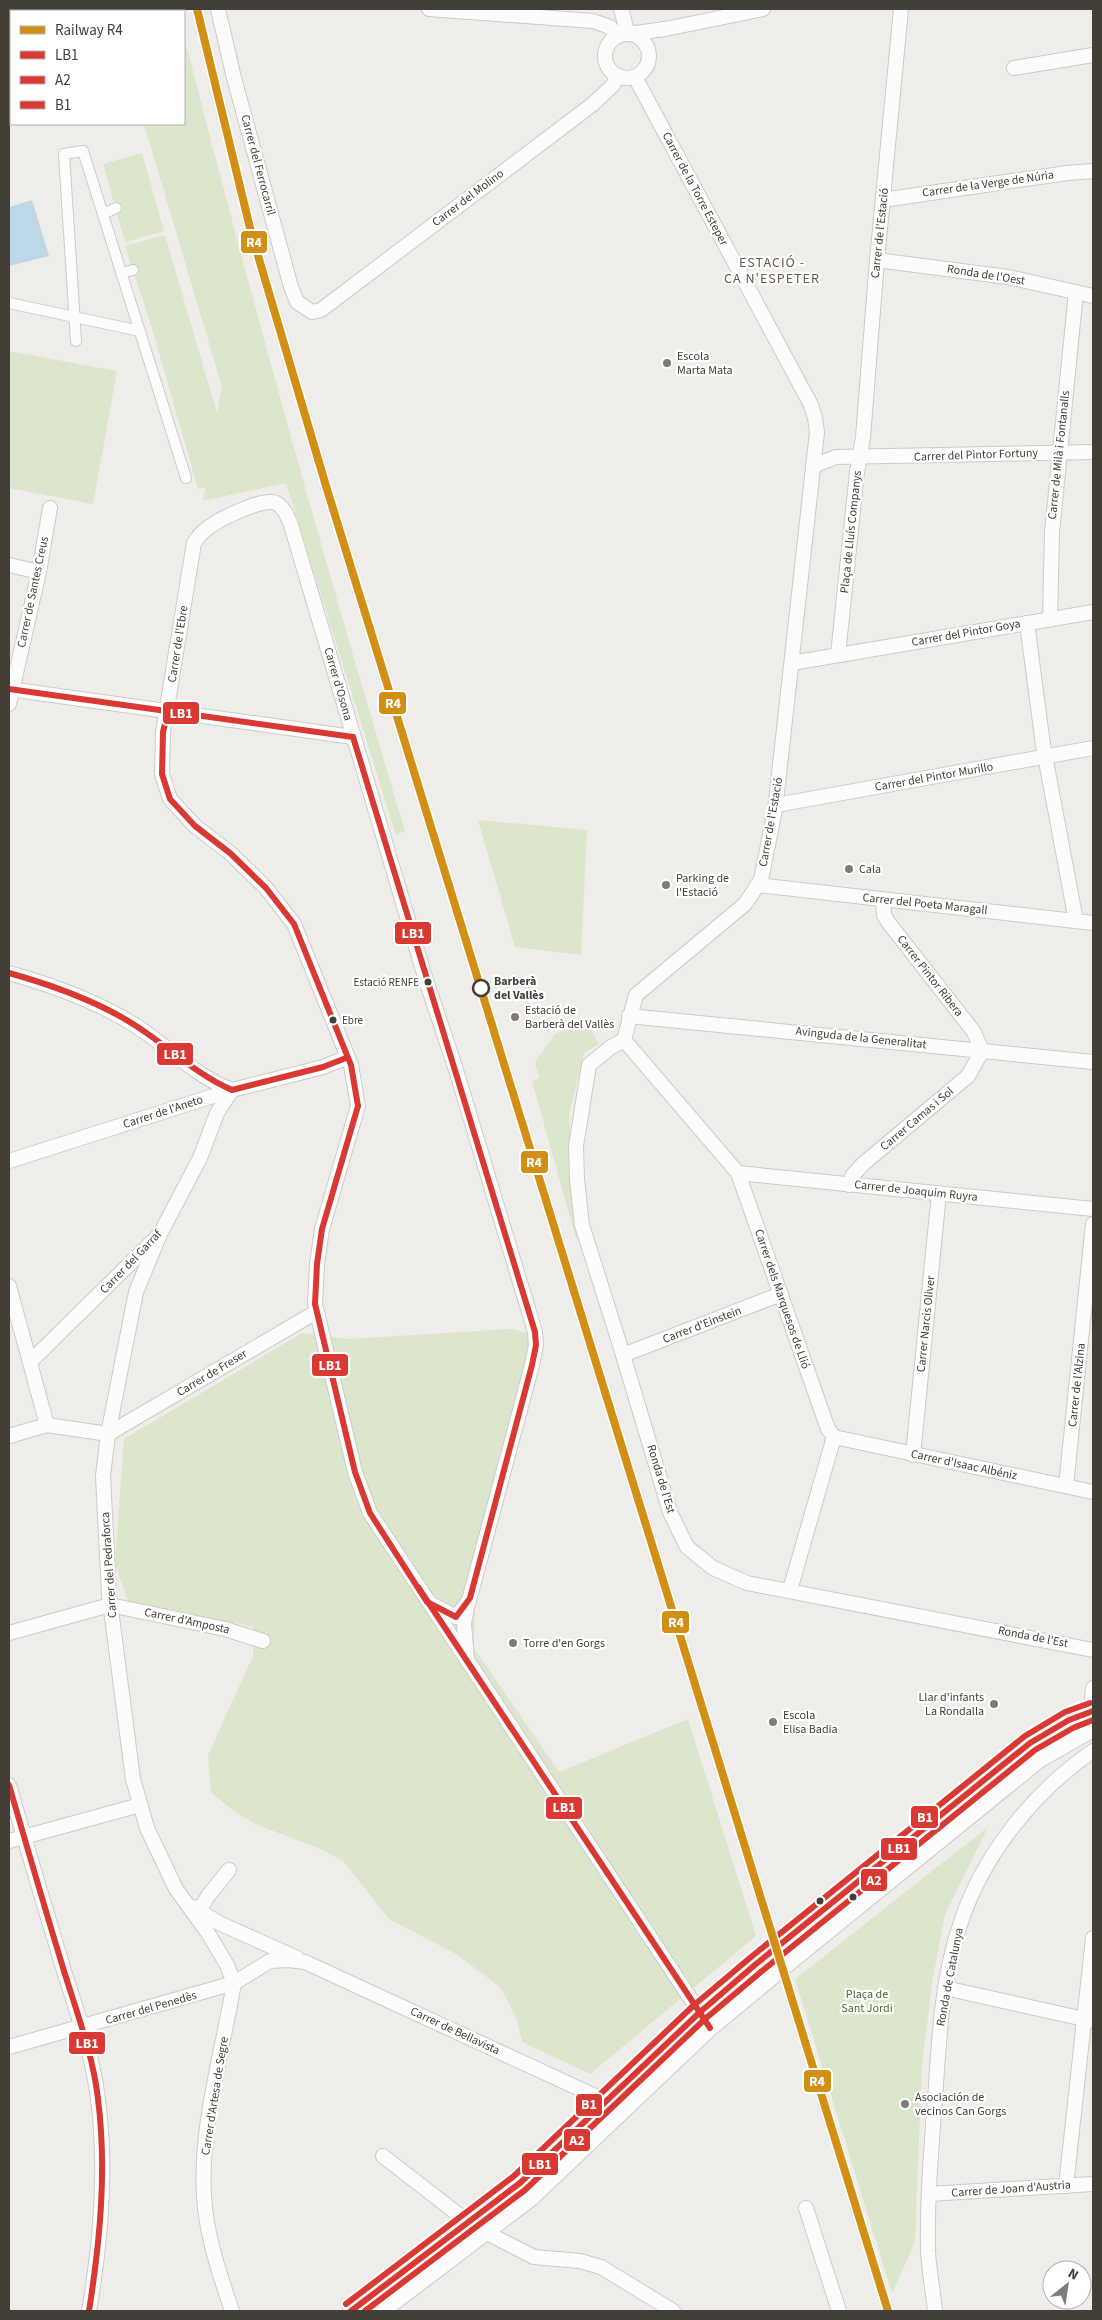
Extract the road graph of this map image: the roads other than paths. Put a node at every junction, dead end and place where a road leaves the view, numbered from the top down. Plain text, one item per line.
1 (218, 9) edge
2 (429, 9) edge
3 (620, 9) edge
4 (763, 9) edge
5 (901, 9) edge
6 (665, 29) junction
7 (623, 35) junction
8 (649, 49) junction
9 (1093, 55) edge
10 (1014, 68) dead end
11 (617, 76) junction
12 (635, 77) junction
13 (1093, 171) edge
14 (883, 200) junction
15 (116, 208) dead end
16 (103, 214) junction
17 (877, 260) junction
18 (133, 270) dead end
19 (121, 272) junction
20 (1076, 292) junction
21 (1093, 296) edge
22 (9, 303) edge
23 (312, 312) joint
24 (75, 317) junction
25 (140, 331) junction
26 (76, 341) dead end
27 (1060, 452) junction
28 (1093, 452) edge
29 (859, 457) junction
30 (813, 466) junction
31 (186, 478) dead end
32 (50, 508) dead end
33 (286, 510) joint
34 (9, 565) edge
35 (39, 572) junction
36 (1093, 612) edge
37 (1050, 620) junction
38 (1027, 623) junction
39 (838, 655) junction
40 (792, 663) junction
41 (10, 689) edge
42 (9, 704) edge
43 (168, 711) junction
44 (354, 738) junction
45 (1093, 748) edge
46 (1045, 756) junction
47 (776, 805) junction
48 (757, 885) junction
49 (883, 899) junction
50 (1076, 921) junction
51 (1093, 923) edge
52 (9, 973) edge
53 (629, 1016) junction
54 (624, 1040) junction
55 (982, 1051) junction
56 (346, 1058) junction
57 (1093, 1062) edge
58 (232, 1090) junction
59 (9, 1161) edge
60 (738, 1173) junction
61 (848, 1185) junction
62 (938, 1193) junction
63 (1093, 1209) edge
64 (1093, 1224) edge
65 (160, 1234) junction
66 (9, 1286) edge
67 (781, 1294) junction
68 (316, 1312) junction
69 (624, 1355) junction
70 (30, 1362) junction
71 (47, 1425) junction
72 (108, 1434) junction
73 (9, 1436) edge
74 (834, 1437) junction
75 (913, 1455) junction
76 (1066, 1486) junction
77 (1093, 1492) edge
78 (790, 1590) junction
79 (470, 1598) junction
80 (427, 1602) junction
81 (110, 1605) junction
82 (9, 1633) edge
83 (262, 1641) dead end
84 (1093, 1650) edge
85 (467, 1661) junction
86 (1093, 1688) edge
87 (1092, 1724) edge
88 (1093, 1751) edge
89 (9, 1785) edge
90 (140, 1805) junction
91 (23, 1837) junction
92 (9, 1841) edge
93 (229, 1870) dead end
94 (179, 1894) junction
95 (199, 1911) junction
96 (1093, 1938) edge
97 (304, 1962) junction
98 (234, 1983) junction
99 (946, 1988) junction
100 (699, 2013) junction
101 (1089, 2020) edge
102 (81, 2028) junction
103 (710, 2028) junction
104 (9, 2047) edge
105 (606, 2101) junction
106 (383, 2156) dead end
107 (1093, 2184) edge
108 (1066, 2186) junction
109 (929, 2194) junction
110 (806, 2208) dead end
111 (468, 2222) junction
112 (485, 2232) junction
113 (90, 2311) edge
114 (232, 2311) edge
115 (351, 2311) edge
116 (382, 2311) edge
117 (673, 2311) edge
118 (839, 2311) edge
119 (935, 2311) edge

1 - 23 street, Carrer del Ferrocarril
2 - 7 street
3 - 7 street
4 - 6 street
5 - 14 street, Carrer de l'Estació
6 - 7 street
6 - 8 street
7 - 8 street
7 - 11 street
8 - 12 street
9 - 10 street
11 - 12 street
11 - 23 street, Carrer del Molino
12 - 30 street, Carrer de la Torre Esteper
13 - 14 street, Carrer de la Verge de Núria
14 - 17 street, Carrer de l'Estació
15 - 16 street
16 - 19 street
16 - 24 street
17 - 20 street, Ronda de l'Oest
17 - 29 street, Carrer de l'Estació
18 - 19 street
19 - 25 street
20 - 21 street, Ronda de l'Oest
20 - 27 street, Carrer de Milà i Fontanalls
22 - 24 street
24 - 25 street
24 - 26 street
25 - 31 street
27 - 28 street, Carrer del Pintor Fortuny
27 - 29 street, Carrer del Pintor Fortuny
27 - 37 street, Carrer de Milà i Fontanalls
29 - 30 street, Plaça de Lluís Companys
29 - 39 street, Plaça de Lluís Companys
30 - 40 street
32 - 35 street, Carrer de Santes Creus
33 - 43 street, Carrer de l'Ebre
33 - 44 street, Carrer d'Osona
34 - 35 street
35 - 41 street, Carrer de Santes Creus
36 - 37 street, Carrer del Pintor Goya
37 - 38 street, Carrer del Pintor Goya
38 - 39 street, Carrer del Pintor Goya
38 - 46 street
39 - 40 street
40 - 47 street, Carrer de l'Estació
41 - 42 street, Carrer de Santes Creus
41 - 43 street
43 - 44 street
43 - 56 street, Carrer de l'Ebre
44 - 79 street, Carrer d'Osona
45 - 46 street, Carrer del Pintor Murillo
46 - 47 street, Carrer del Pintor Murillo
46 - 50 street
47 - 48 street, Carrer de l'Estació
48 - 49 street, Carrer del Poeta Maragall
48 - 53 street, Carrer de l'Estació
49 - 50 street, Carrer del Poeta Maragall
49 - 55 street, Carrer Pintor Ribera
50 - 51 street, Carrer del Poeta Maragall
52 - 58 street
53 - 54 street
53 - 55 street, Avinguda de la Generalitat
54 - 60 street, Carrer dels Marquesos de Llió
54 - 69 street, Ronda de l'Est
55 - 57 street, Avinguda de la Generalitat
55 - 61 street, Carrer Camas i Sol
56 - 58 street, Carrer de l'Aneto
56 - 68 street, Carrer de l'Ebre
58 - 59 street, Carrer de l'Aneto
58 - 65 street, Carrer del Garraf
60 - 61 street, Carrer de Joaquim Ruyra
60 - 67 street, Carrer dels Marquesos de Llió
61 - 62 street, Carrer de Joaquim Ruyra
62 - 63 street, Carrer de Joaquim Ruyra
62 - 75 street, Carrer Narcis Oliver
64 - 76 street, Carrer de l'Alzina
65 - 70 street, Carrer del Garraf
65 - 72 street, Carrer del Pedraforca
66 - 70 street
67 - 69 street, Carrer d'Einstein
67 - 74 street, Carrer dels Marquesos de Llió
68 - 72 street, Carrer de Freser
68 - 80 street, Carrer de l'Ebre
69 - 78 street, Ronda de l'Est
70 - 71 street
71 - 72 street
71 - 73 street
72 - 81 street, Carrer del Pedraforca
74 - 75 street, Carrer d'Isaac Albéniz
74 - 78 street
75 - 76 street, Carrer d'Isaac Albéniz
76 - 77 street, Carrer d'Isaac Albéniz
78 - 84 street, Ronda de l'Est
79 - 80 street
79 - 85 street, Carrer d'Osona
80 - 85 street, Carrer de l'Ebre
81 - 82 street
81 - 83 street, Carrer d'Amposta
81 - 90 street, Carrer del Pedraforca
85 - 100 street, Carrer de l'Ebre
86 - 87 street
87 - 100 street
87 - 103 street
88 - 99 street, Ronda de Catalunya
89 - 91 street
90 - 91 street
90 - 94 street, Carrer del Pedraforca
91 - 92 street
91 - 102 street
93 - 95 street
94 - 95 street, Carrer de Bellavista
94 - 98 street
95 - 97 street, Carrer de Bellavista
96 - 101 street
97 - 98 street, Carrer de Bellavista
97 - 105 street, Carrer de Bellavista
98 - 102 street, Carrer del Penedès
98 - 114 street, Carrer d'Artesa de Segre
99 - 101 street
99 - 109 street, Ronda de Catalunya
100 - 103 street, Carrer de l'Ebre
100 - 105 street
101 - 108 street
102 - 104 street, Carrer del Penedès
102 - 113 street
103 - 112 street
105 - 111 street
106 - 111 street
107 - 108 street, Carrer de Joan d'Austria
108 - 109 street, Carrer de Joan d'Austria
109 - 119 street, Ronda de Catalunya
110 - 118 street
111 - 115 street
112 - 116 street
112 - 117 street

